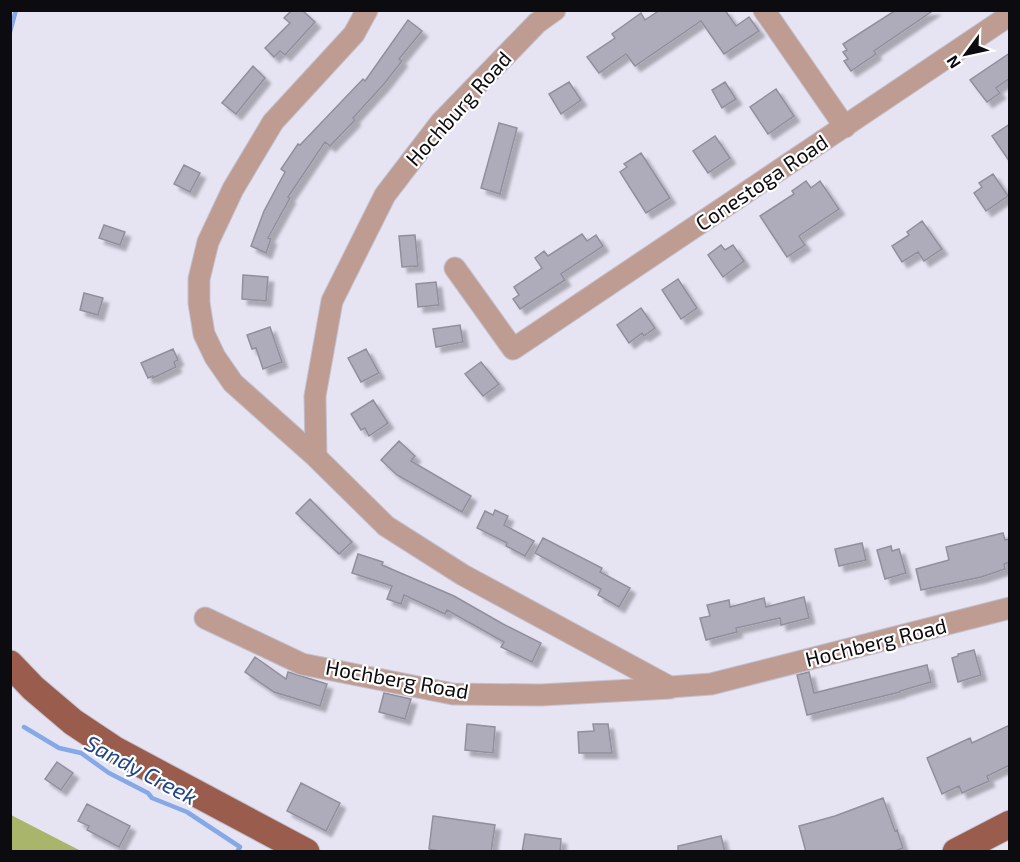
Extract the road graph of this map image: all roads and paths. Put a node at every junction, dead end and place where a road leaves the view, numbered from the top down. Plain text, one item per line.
1 (367, 10) edge
2 (555, 10) edge
3 (764, 10) edge
4 (1010, 15) edge
5 (845, 128) junction
6 (455, 268) dead end
7 (316, 457) junction
8 (1010, 608) edge
9 (206, 618) dead end
10 (10, 664) edge
11 (670, 687) junction
12 (1010, 824) edge
13 (306, 852) edge
14 (956, 852) edge

1 - 7 street
2 - 7 street, Hochburg Road
3 - 5 street
4 - 5 street, Conestoga Road
5 - 6 street, Conestoga Road
7 - 11 street
8 - 11 street, Hochberg Road
9 - 11 street, Hochberg Road
10 - 13 main road
12 - 14 main road

